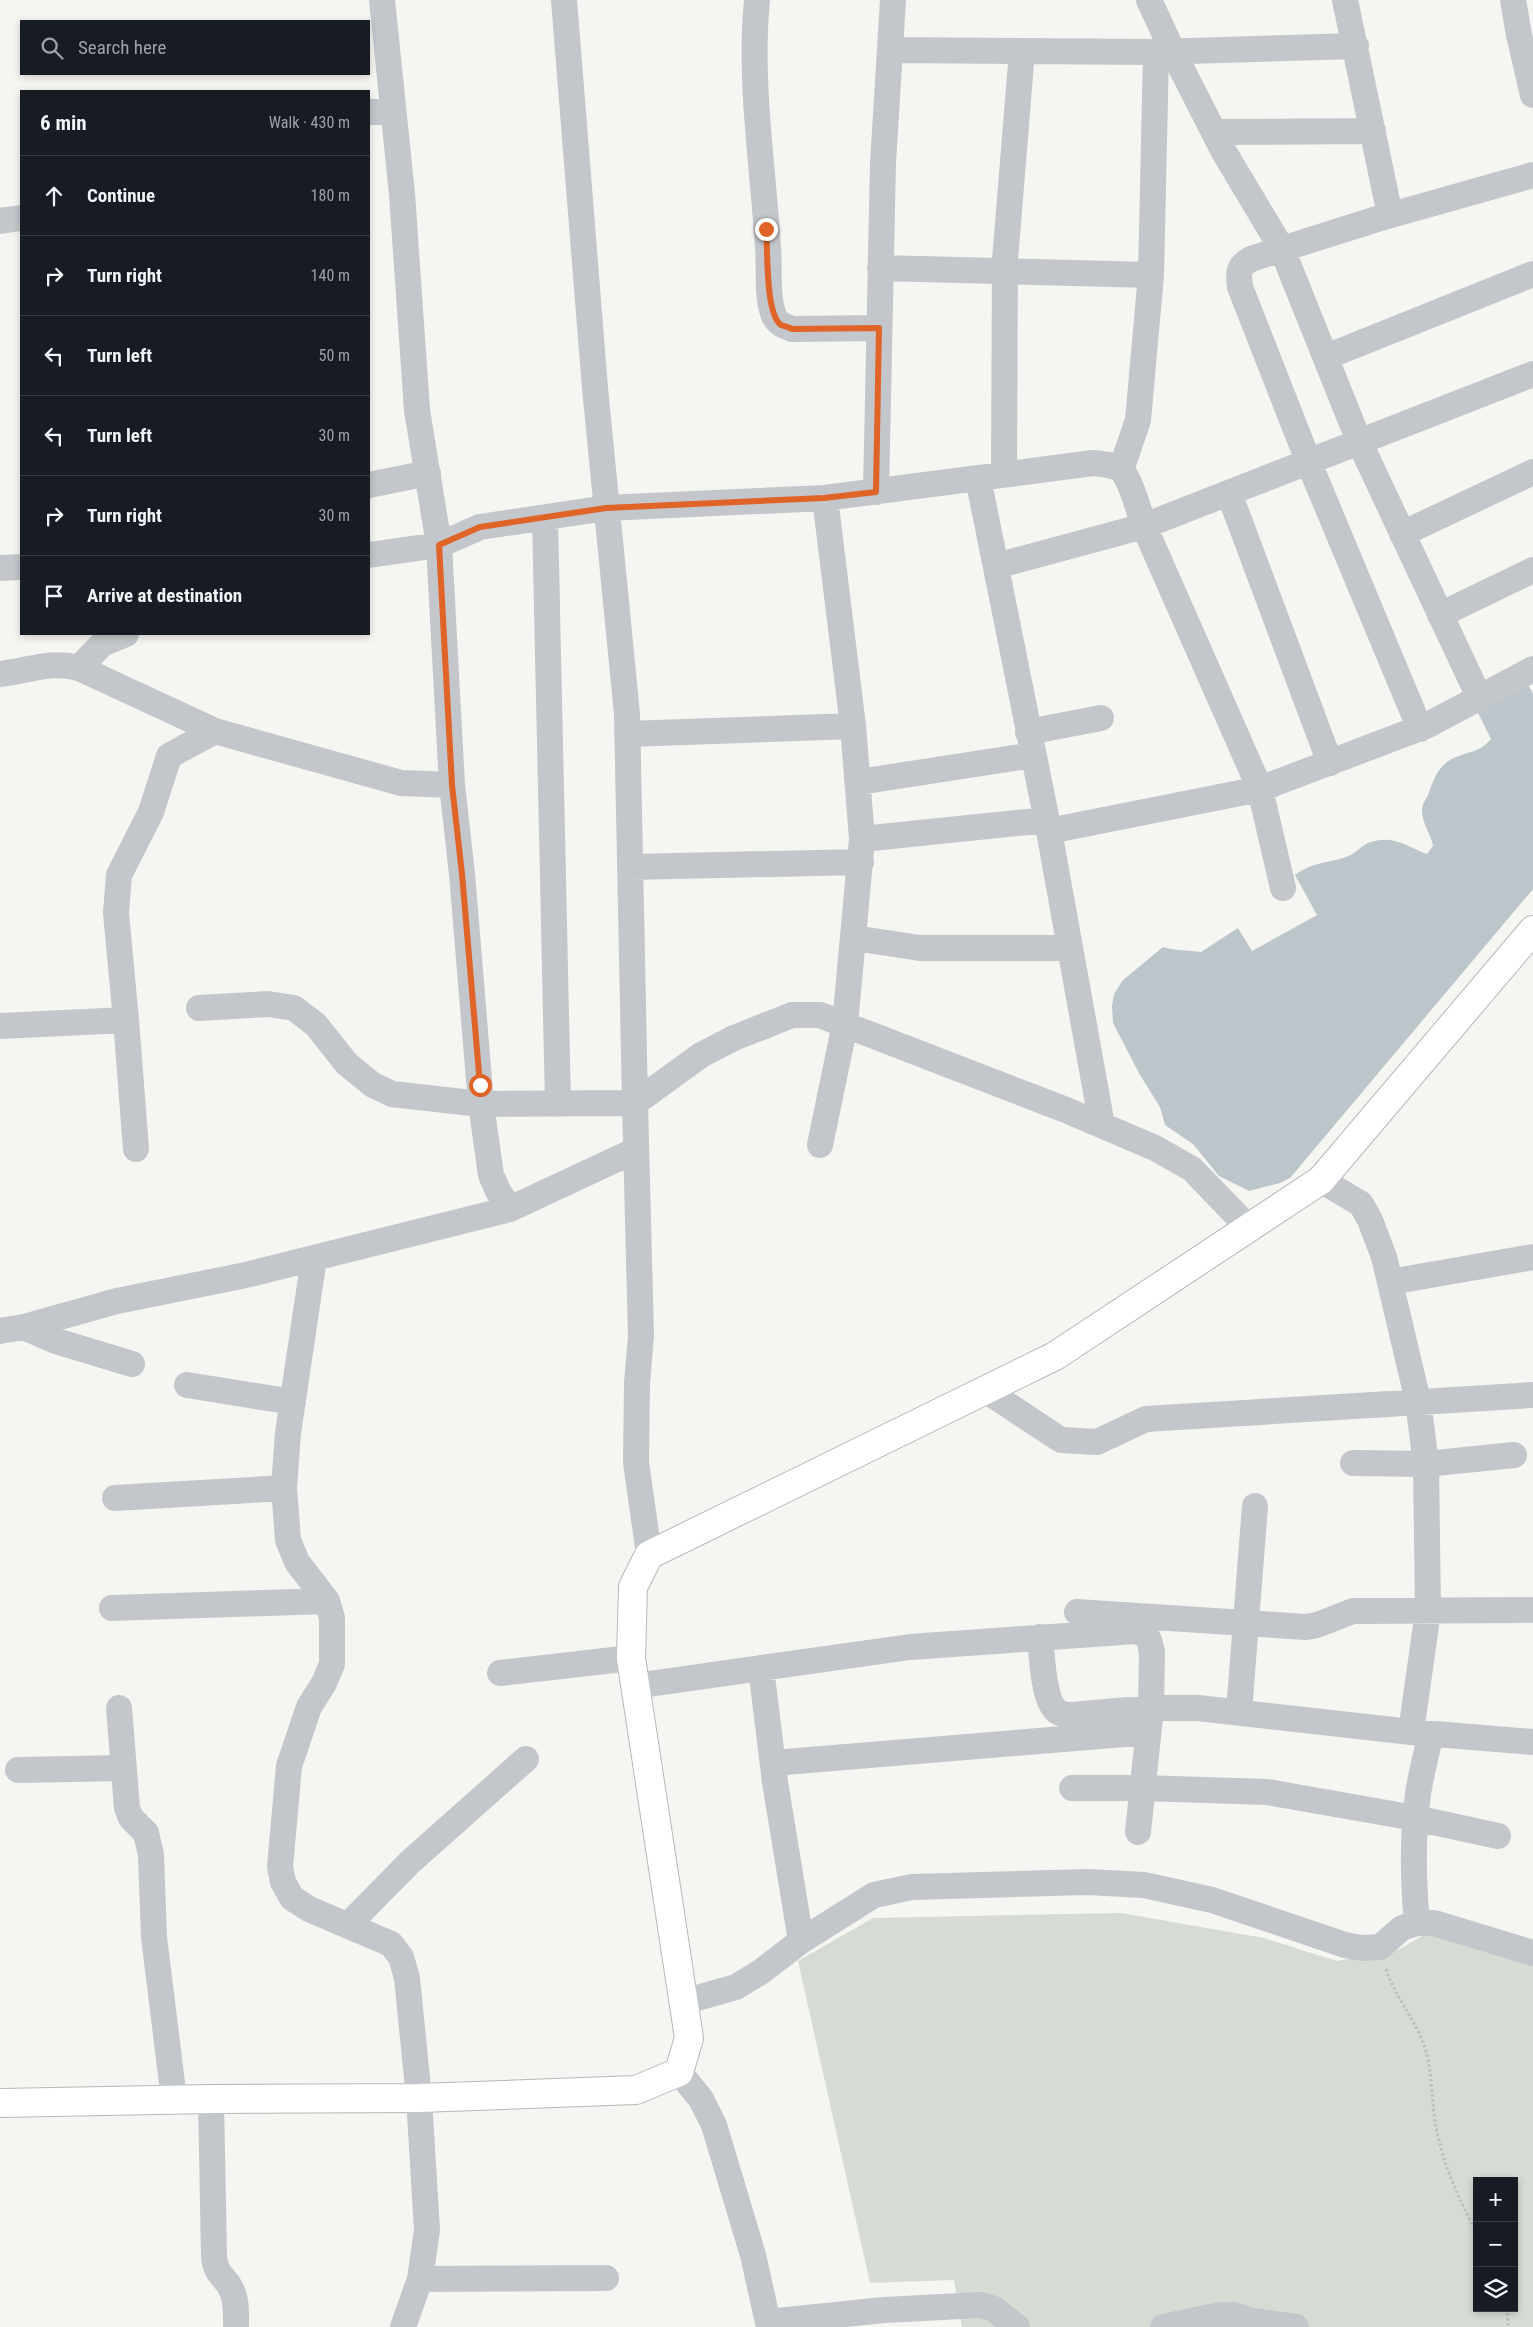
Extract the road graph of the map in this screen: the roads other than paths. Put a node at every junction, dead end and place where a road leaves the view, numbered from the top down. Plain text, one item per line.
1 (382, 0) edge
2 (564, 0) edge
3 (757, 0) edge
4 (893, 0) edge
5 (1149, 0) edge
6 (1345, 0) edge
7 (1520, 3) edge
8 (1356, 46) junction
9 (890, 50) junction
10 (1022, 51) junction
11 (1164, 52) junction
12 (1533, 95) edge
13 (381, 111) edge
14 (1373, 131) junction
15 (1214, 132) junction
16 (1533, 174) edge
17 (1390, 215) junction
18 (20, 218) edge
19 (0, 221) edge
20 (1282, 250) junction
21 (880, 268) junction
22 (1005, 271) junction
23 (1533, 274) edge
24 (1151, 275) junction
25 (879, 328) junction
26 (1326, 357) junction
27 (1533, 374) edge
28 (1359, 441) junction
29 (1309, 463) junction
30 (1121, 470) junction
31 (1533, 472) edge
32 (428, 473) junction
33 (1004, 474) junction
34 (978, 478) junction
35 (370, 485) edge
36 (876, 492) junction
37 (1229, 492) junction
38 (824, 498) junction
39 (606, 508) junction
40 (545, 518) junction
41 (1144, 526) junction
42 (1402, 534) junction
43 (439, 545) junction
44 (370, 555) edge
45 (996, 566) junction
46 (0, 568) edge
47 (20, 568) edge
48 (1533, 570) edge
49 (1440, 614) junction
50 (124, 635) edge
51 (79, 668) junction
52 (1533, 670) edge
53 (0, 674) edge
54 (1480, 699) junction
55 (1101, 718) dead end
56 (853, 726) junction
57 (1420, 729) junction
58 (215, 731) junction
59 (627, 734) junction
60 (1031, 744) junction
61 (1330, 763) junction
62 (859, 782) junction
63 (452, 785) junction
64 (1260, 790) junction
65 (1047, 826) junction
66 (862, 850) junction
67 (630, 867) junction
68 (1282, 888) dead end
69 (1533, 930) edge
70 (854, 938) junction
71 (1070, 948) junction
72 (198, 1008) dead end
73 (126, 1020) junction
74 (846, 1024) junction
75 (0, 1026) edge
76 (635, 1103) junction
77 (481, 1104) junction
78 (558, 1104) junction
79 (1102, 1125) junction
80 (820, 1146) dead end
81 (136, 1149) dead end
82 (636, 1150) junction
83 (1320, 1180) junction
84 (510, 1209) junction
85 (1250, 1228) junction
86 (314, 1258) junction
87 (1533, 1258) edge
88 (1390, 1282) junction
89 (12, 1329) edge
90 (132, 1364) dead end
91 (187, 1385) dead end
92 (985, 1390) junction
93 (1533, 1395) edge
94 (1418, 1401) junction
95 (293, 1402) junction
96 (1514, 1455) dead end
97 (1353, 1463) dead end
98 (1426, 1464) junction
99 (284, 1488) junction
100 (114, 1498) dead end
101 (1255, 1506) dead end
102 (648, 1555) junction
103 (327, 1601) junction
104 (112, 1608) dead end
105 (1533, 1610) edge
106 (1428, 1611) junction
107 (1077, 1612) dead end
108 (1245, 1622) junction
109 (1040, 1637) junction
110 (630, 1658) junction
111 (761, 1668) junction
112 (500, 1673) dead end
113 (635, 1686) junction
114 (119, 1708) dead end
115 (1240, 1712) junction
116 (1150, 1720) junction
117 (1421, 1733) junction
118 (1533, 1742) edge
119 (526, 1759) dead end
120 (773, 1763) junction
121 (123, 1768) junction
122 (18, 1770) dead end
123 (1072, 1788) dead end
124 (1142, 1788) junction
125 (1415, 1818) junction
126 (1138, 1832) dead end
127 (1498, 1836) dead end
128 (1417, 1924) junction
129 (348, 1925) junction
130 (801, 1941) junction
131 (1533, 1953) edge
132 (683, 2002) junction
133 (679, 2072) junction
134 (211, 2098) junction
135 (419, 2098) junction
136 (174, 2099) junction
137 (0, 2103) edge
138 (606, 2278) dead end
139 (420, 2279) junction
140 (769, 2324) edge
141 (236, 2327) edge
142 (404, 2327) edge
143 (1017, 2327) edge
144 (1162, 2327) edge
145 (1296, 2327) edge

1 - 13 street
2 - 39 street
3 - 25 street
4 - 9 street
5 - 11 street
6 - 8 street
7 - 12 street
8 - 11 street
8 - 14 street
9 - 10 street
9 - 21 street
10 - 11 street
10 - 22 street
11 - 15 street
11 - 24 street
13 - 32 street
14 - 15 street
14 - 17 street
15 - 20 street
16 - 17 street
17 - 20 street
18 - 19 street
20 - 26 street
20 - 29 street
21 - 22 street
21 - 25 street
22 - 24 street
22 - 33 street
23 - 26 street
24 - 30 street
25 - 36 street
26 - 28 street
27 - 28 street
28 - 29 street
28 - 42 street
29 - 37 street
29 - 57 street
30 - 33 street
30 - 41 street
31 - 42 street
32 - 35 street
32 - 43 street
33 - 34 street
34 - 36 street
34 - 45 street
36 - 38 street
37 - 41 street
37 - 61 street
38 - 39 street
38 - 56 street
39 - 40 street
39 - 59 street
40 - 43 street
40 - 78 street
41 - 45 street
41 - 64 street
42 - 49 street
43 - 44 street
43 - 63 street
45 - 60 street
46 - 47 street
48 - 49 street
49 - 54 street
50 - 51 street
51 - 53 street
51 - 58 street
52 - 54 street
54 - 57 street
55 - 60 street
56 - 59 street
56 - 62 street
57 - 61 street
58 - 63 street
58 - 73 street
59 - 67 street
60 - 62 street
60 - 65 street
61 - 64 street
62 - 66 street
63 - 77 street
64 - 65 street
64 - 68 street
65 - 66 street
65 - 71 street
66 - 67 street
66 - 70 street
67 - 76 street
69 - 83 main road
70 - 71 street
70 - 74 street
71 - 79 street
72 - 77 street
73 - 75 street
73 - 81 street
74 - 76 street
74 - 79 street
74 - 80 street
76 - 78 street
76 - 82 street
77 - 78 street
77 - 84 street
79 - 85 street
82 - 84 street
82 - 102 street
83 - 85 main road
83 - 88 street
84 - 86 street
85 - 92 main road
86 - 89 street
86 - 95 street
87 - 88 street
88 - 94 street
89 - 90 street
91 - 95 street
92 - 94 street
92 - 102 main road
93 - 94 street
94 - 98 street
95 - 99 street
96 - 98 street
97 - 98 street
98 - 106 street
99 - 100 street
99 - 103 street
101 - 108 street
102 - 110 main road
103 - 104 street
103 - 129 street
105 - 106 street
106 - 108 street
106 - 117 street
107 - 108 street
108 - 115 street
109 - 111 street
109 - 116 street
109 - 116 street
110 - 112 street
110 - 113 main road
111 - 113 street
111 - 120 street
113 - 132 main road
114 - 121 street
115 - 116 street
115 - 117 street
116 - 120 street
116 - 124 street
117 - 118 street
117 - 125 street
119 - 129 street
120 - 130 street
121 - 122 street
121 - 136 street
123 - 124 street
124 - 125 street
124 - 126 street
125 - 127 street
125 - 128 street
128 - 130 street
128 - 131 street
129 - 135 street
130 - 132 street
132 - 133 main road
133 - 135 main road
133 - 140 street
134 - 135 main road
134 - 136 main road
134 - 141 street
135 - 139 street
136 - 137 main road
138 - 139 street
139 - 142 street
140 - 143 street
144 - 145 street

